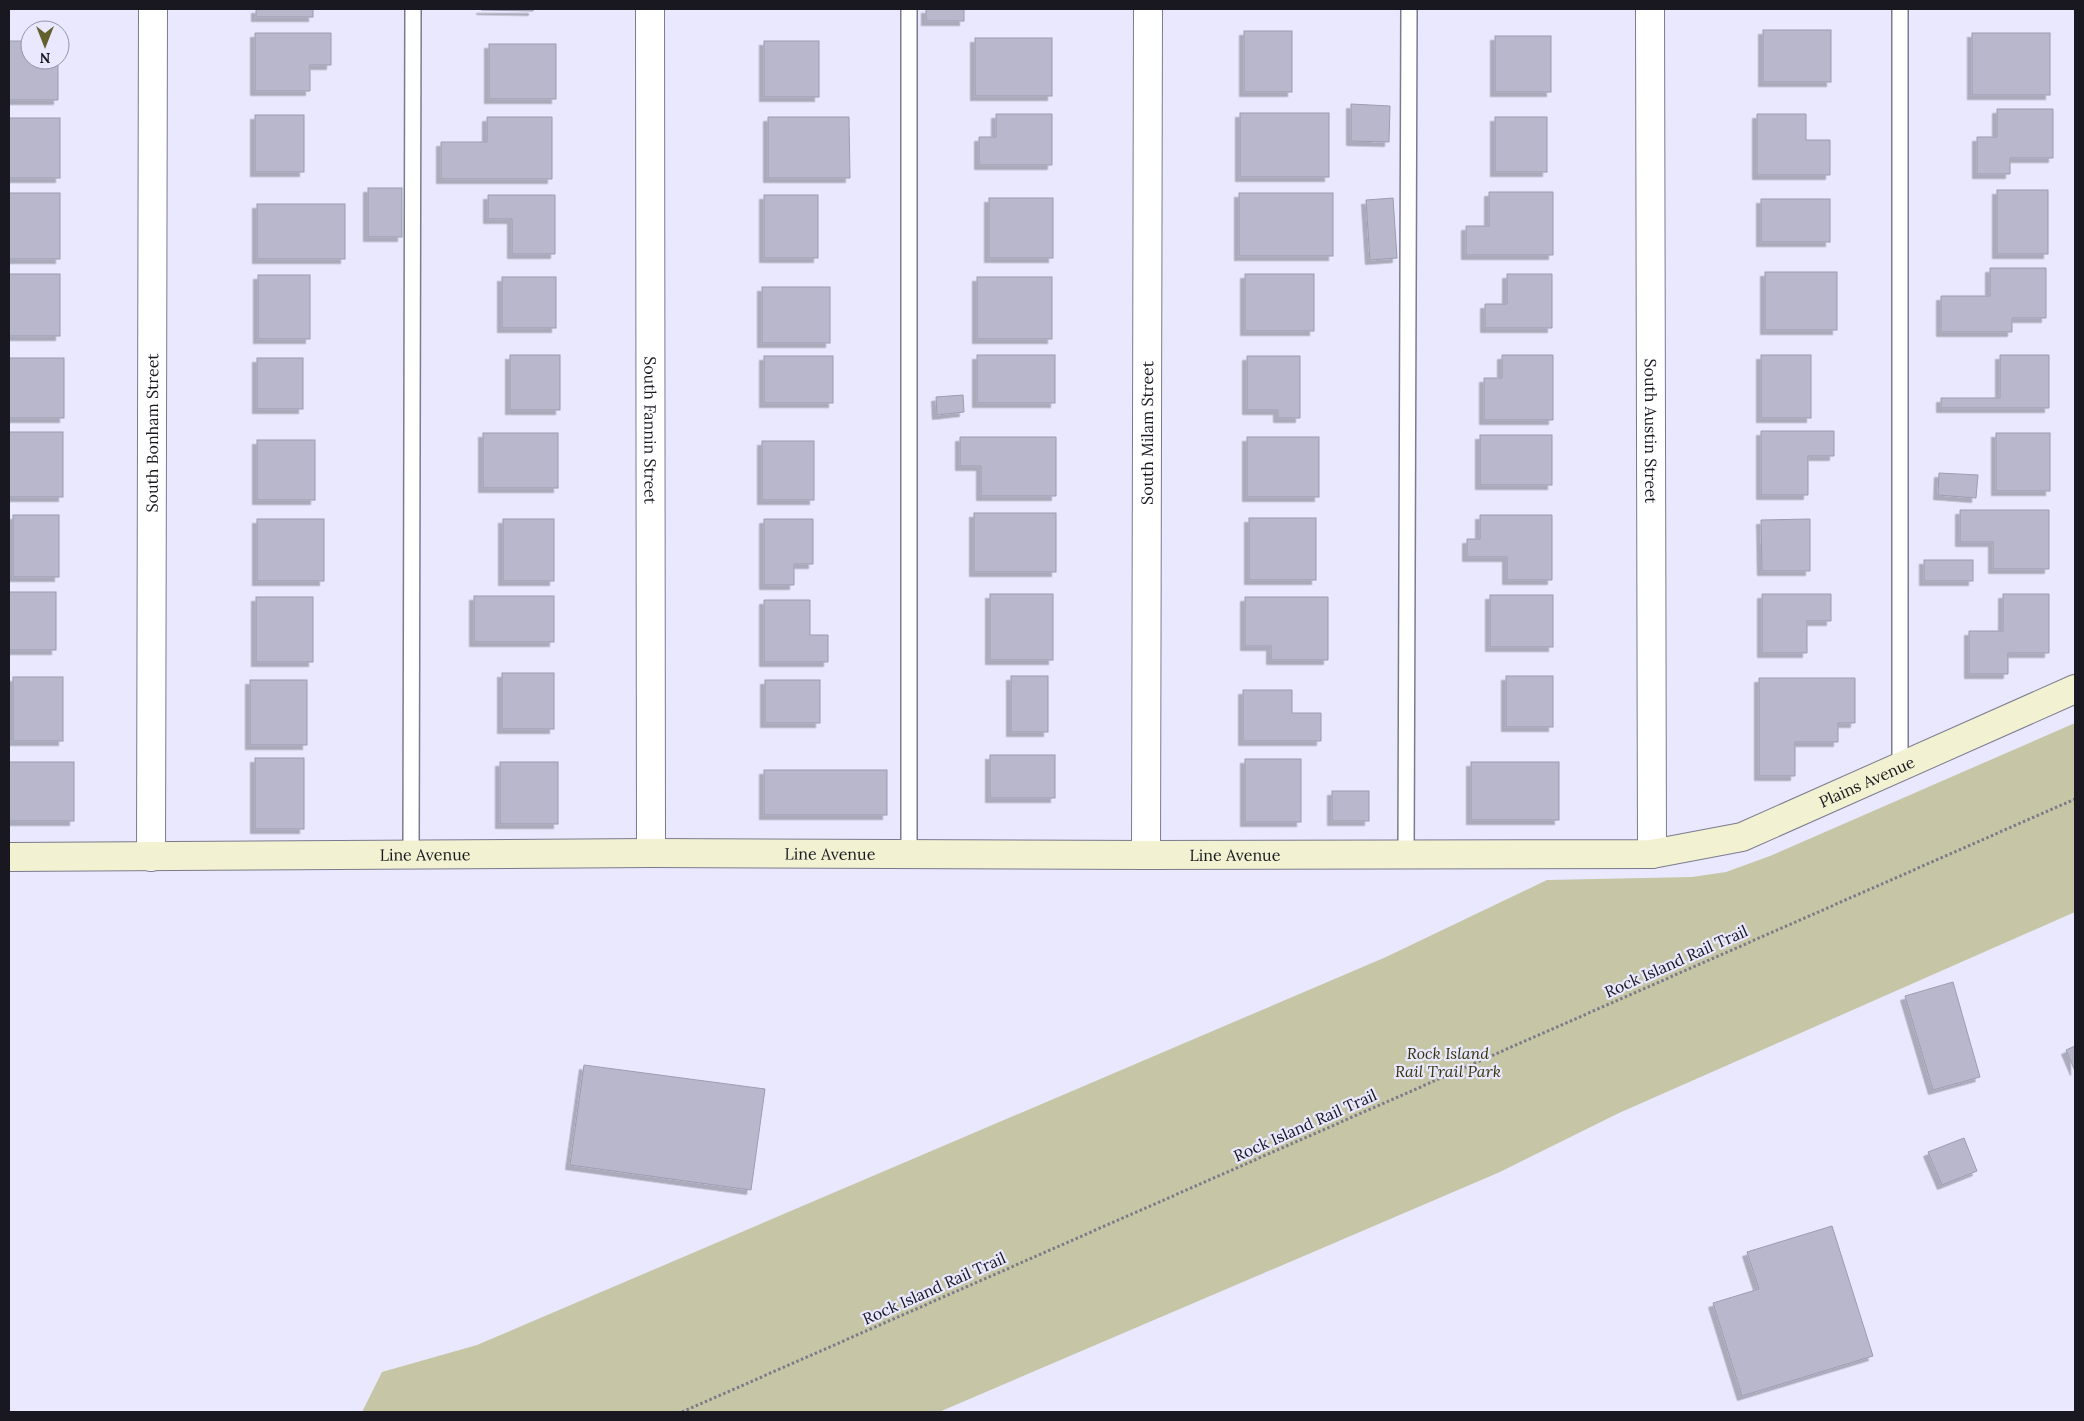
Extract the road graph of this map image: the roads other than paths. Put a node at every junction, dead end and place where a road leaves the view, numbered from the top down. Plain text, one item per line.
1 (153, 9) edge
2 (413, 9) edge
3 (650, 9) edge
4 (909, 9) edge
5 (1148, 9) edge
6 (1409, 9) edge
7 (1650, 9) edge
8 (1900, 9) edge
9 (2075, 689) edge
10 (1900, 767) junction
11 (651, 853) junction
12 (909, 854) junction
13 (1652, 854) junction
14 (411, 855) junction
15 (1146, 855) junction
16 (1406, 855) junction
17 (9, 857) edge
18 (151, 857) junction

1 - 18 street, South Bonham Street
2 - 14 lane
3 - 11 street, South Fannin Street
4 - 12 lane
5 - 15 street, South Milam Street
6 - 16 lane
7 - 13 street, South Austin Street
8 - 10 lane
9 - 10 street, Plains Avenue
10 - 13 street, Plains Avenue
11 - 12 street, Line Avenue
11 - 14 street, Line Avenue
12 - 15 street, Line Avenue
13 - 16 street, Line Avenue
14 - 18 street, Line Avenue
15 - 16 street, Line Avenue
17 - 18 street, Line Avenue

